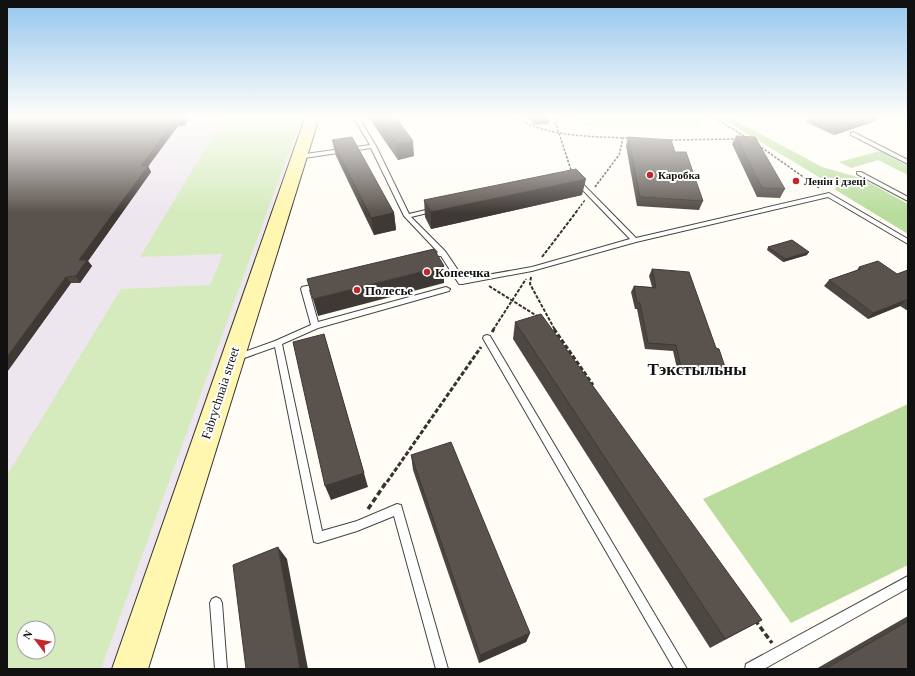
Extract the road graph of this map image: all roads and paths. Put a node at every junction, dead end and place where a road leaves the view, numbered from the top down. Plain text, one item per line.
1 (301, 150) edge
2 (349, 150) edge
3 (375, 150) edge
4 (565, 150) edge
5 (620, 150) edge
6 (764, 150) edge
7 (884, 150) edge
8 (298, 157) junction
9 (908, 162) edge
10 (859, 172) dead end
11 (573, 178) joint
12 (590, 194) junction
13 (829, 195) junction
14 (908, 199) edge
15 (438, 209) edge
16 (408, 216) junction
17 (635, 240) junction
18 (908, 242) edge
19 (443, 253) junction
20 (428, 257) edge
21 (532, 269) junction
22 (478, 279) junction
23 (328, 283) edge
24 (446, 289) dead end
25 (513, 301) junction
26 (538, 317) edge
27 (545, 321) edge
28 (551, 325) junction
29 (315, 326) junction
30 (487, 338) junction
31 (278, 343) junction
32 (231, 360) junction
33 (596, 391) edge
34 (356, 526) junction
35 (908, 582) edge
36 (216, 603) dead end
37 (751, 614) edge
38 (779, 654) junction
39 (130, 669) edge
40 (221, 669) edge
41 (442, 669) edge
42 (681, 669) edge
43 (751, 669) edge

1 - 8 main road, Fabrychnaia street
2 - 8 lane
3 - 16 lane
4 - 11 path
5 - 12 path
6 - 13 path
7 - 9 lane
8 - 32 main road, Fabrychnaia street
10 - 14 lane
11 - 12 lane
12 - 17 lane
12 - 21 path
13 - 17 lane
13 - 18 lane
15 - 16 lane
16 - 19 lane
17 - 21 lane
19 - 20 lane
19 - 22 lane
21 - 22 lane
21 - 25 path
21 - 28 path
22 - 25 path
23 - 29 lane
24 - 29 lane
25 - 26 path
25 - 30 path
27 - 28 path
28 - 33 path
29 - 31 lane
30 - 34 path
30 - 42 lane
31 - 32 lane
31 - 34 lane
32 - 39 main road, Fabrychnaia street
34 - 41 lane
35 - 38 lane
36 - 40 lane
37 - 38 path
38 - 43 lane

